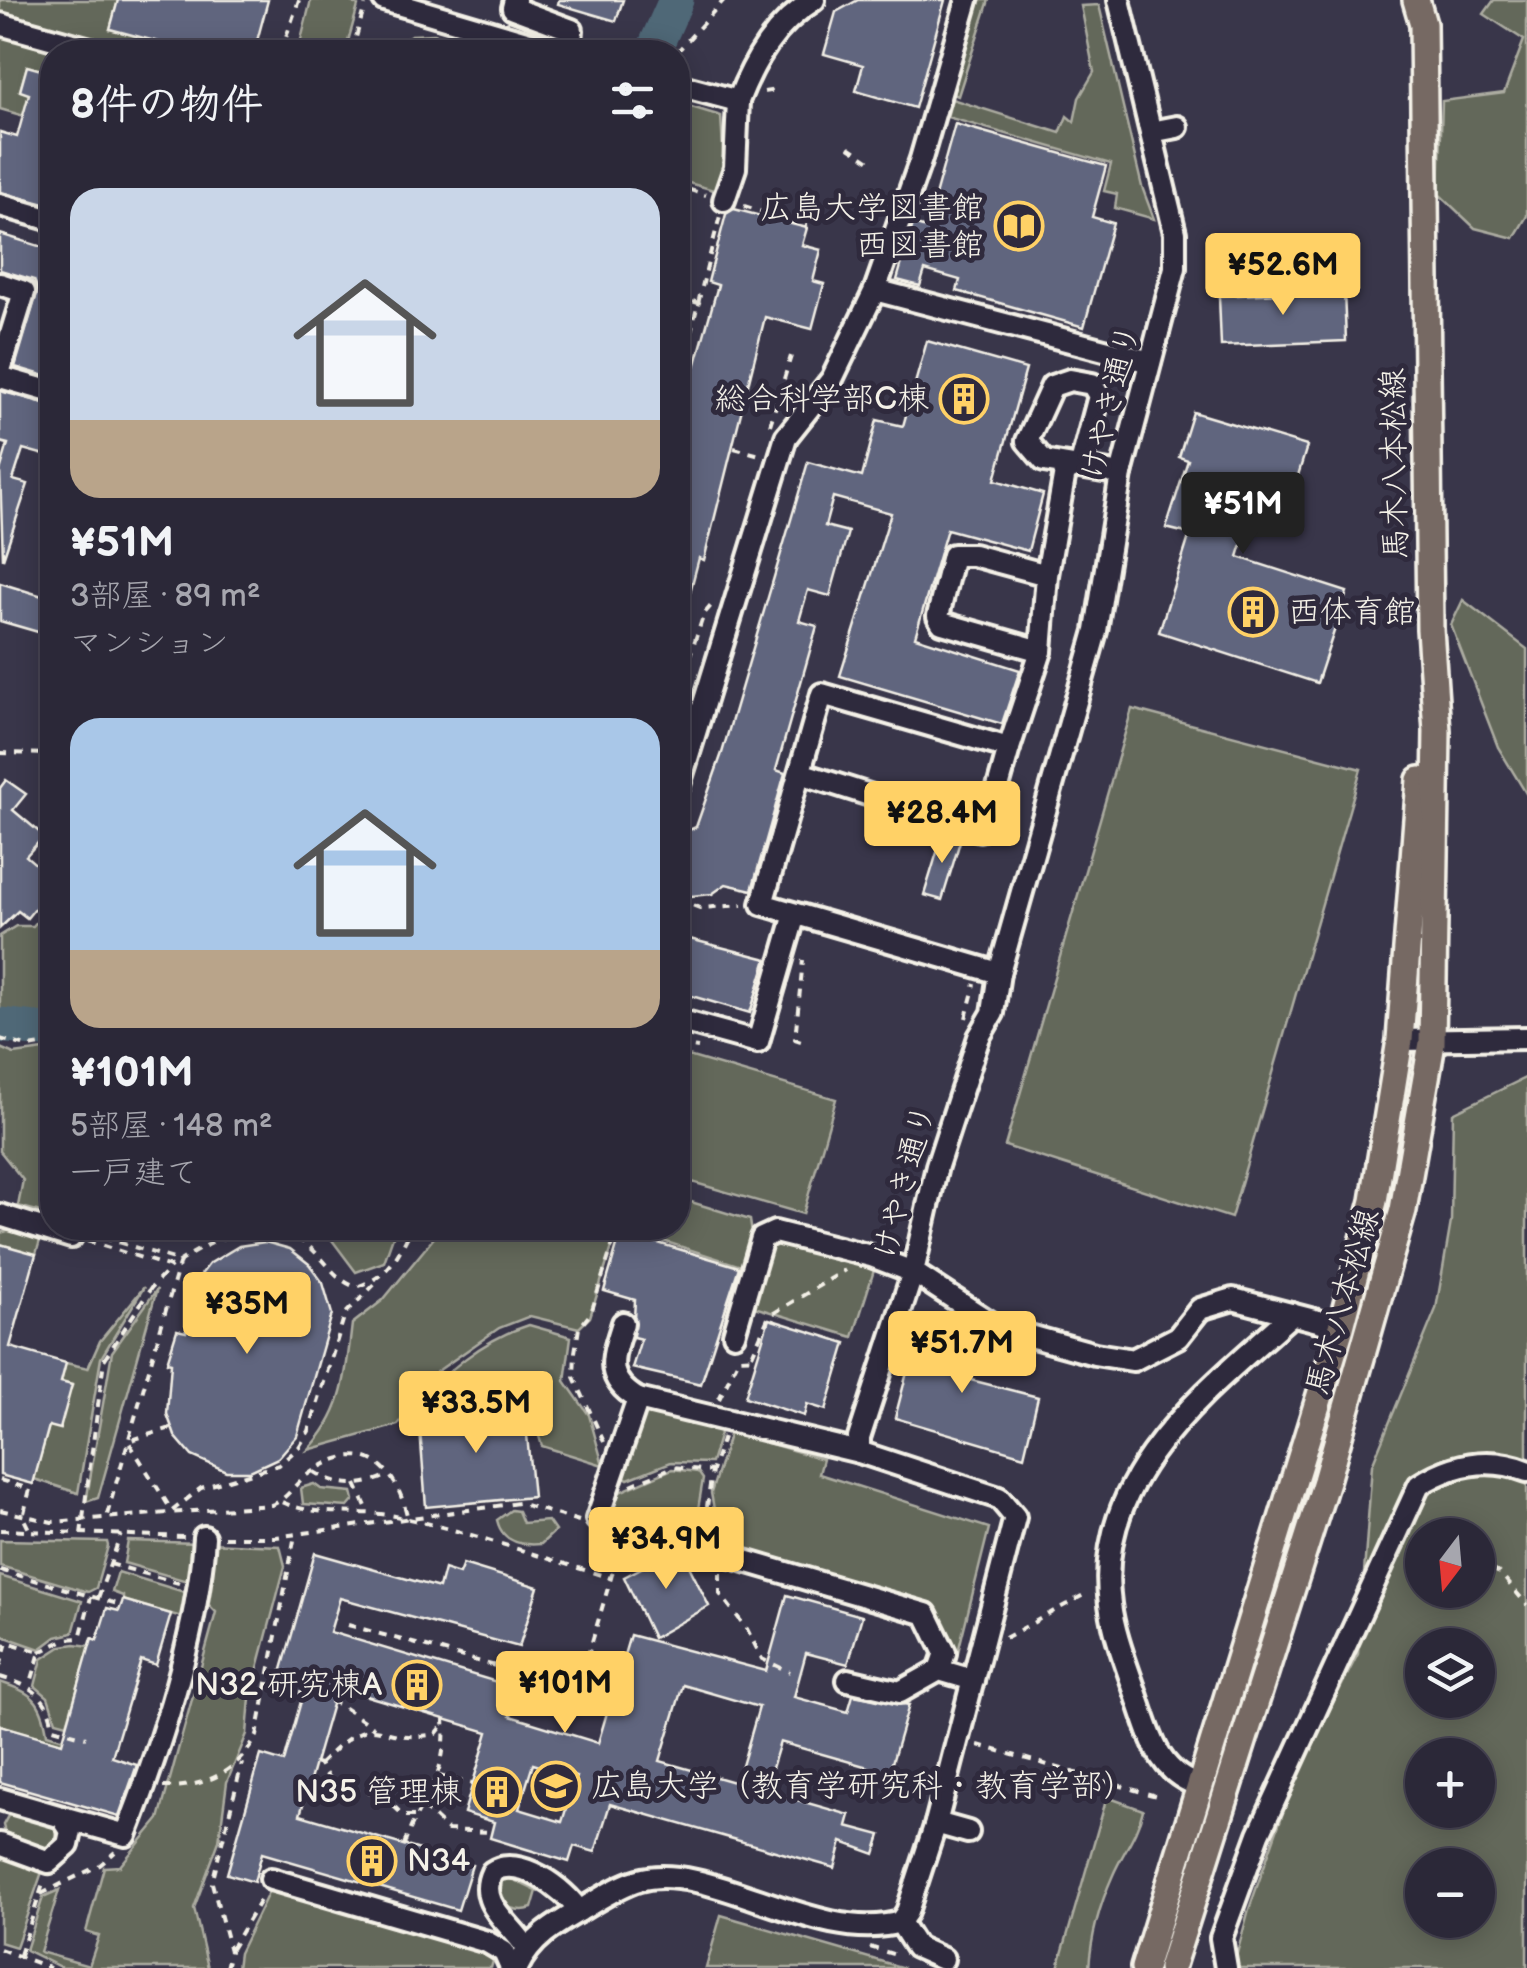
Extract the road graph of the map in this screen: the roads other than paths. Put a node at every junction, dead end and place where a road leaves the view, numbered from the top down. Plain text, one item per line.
1 (384, 0) edge
2 (515, 0) edge
3 (814, 0) edge
4 (966, 0) edge
5 (1119, 0) edge
6 (1416, 0) edge
7 (0, 24) edge
8 (58, 40) edge
9 (519, 40) edge
10 (571, 40) edge
11 (690, 88) edge
12 (738, 101) junction
13 (1177, 126) dead end
14 (1152, 132) junction
15 (724, 200) road end
16 (0, 205) edge
17 (40, 216) edge
18 (0, 284) edge
19 (875, 290) junction
20 (1150, 362) junction
21 (0, 374) edge
22 (40, 388) edge
23 (1121, 474) junction
24 (1048, 574) junction
25 (1430, 629) junction
26 (1041, 652) junction
27 (1009, 748) junction
28 (690, 749) edge
29 (800, 773) junction
30 (795, 914) junction
31 (999, 973) junction
32 (690, 1023) edge
33 (1527, 1038) edge
34 (1400, 1040) junction
35 (1432, 1042) junction
36 (5, 1220) edge
37 (40, 1227) edge
38 (912, 1272) junction
39 (1292, 1314) junction
40 (622, 1323) dead end
41 (1341, 1327) junction
42 (734, 1334) dead end
43 (638, 1398) junction
44 (859, 1452) junction
45 (1527, 1471) edge
46 (597, 1519) road end
47 (204, 1538) road end
48 (724, 1560) road end
49 (939, 1670) junction
50 (848, 1680) dead end
51 (973, 1680) junction
52 (1201, 1786) junction
53 (0, 1799) edge
54 (62, 1817) junction
55 (936, 1823) junction
56 (968, 1832) dead end
57 (0, 1844) edge
58 (271, 1880) road end
59 (579, 1911) junction
60 (900, 1922) junction
61 (943, 1959) dead end
62 (518, 1962) edge
63 (1144, 1968) edge
64 (1172, 1968) edge
65 (1226, 1968) edge

1 - 9 street
2 - 10 street
3 - 12 street
4 - 19 street
5 - 14 street, けやき通り
6 - 25 main road, 馬木八本松線
7 - 8 street
11 - 12 street
12 - 15 street
13 - 14 street
14 - 20 street, けやき通り
16 - 17 street
18 - 21 street
19 - 20 street
19 - 28 street
20 - 23 street, けやき通り
21 - 22 street
23 - 24 street
23 - 31 street, けやき通り
24 - 26 street
24 - 26 street
25 - 34 main road, 馬木八本松線
25 - 35 main road, 馬木八本松線
26 - 27 street
27 - 29 street
27 - 29 street
29 - 30 street
30 - 31 street
30 - 32 street
31 - 38 street, けやき通り
33 - 35 street
34 - 35 street
34 - 41 main road, 馬木八本松線
35 - 64 main road, 馬木八本松線
36 - 37 street
38 - 39 street
38 - 42 street
38 - 44 street, けやき通り
39 - 41 street
39 - 52 street
40 - 43 street
41 - 52 main road, 馬木八本松線
43 - 44 street
43 - 46 street
44 - 51 street
45 - 65 street
47 - 54 street
48 - 49 street
49 - 50 street
49 - 51 street
51 - 55 street
52 - 63 main road, 馬木八本松線
53 - 54 street
54 - 57 street
55 - 56 street
55 - 60 street
58 - 62 street
59 - 60 street
59 - 62 street
59 - 62 street
60 - 61 street

